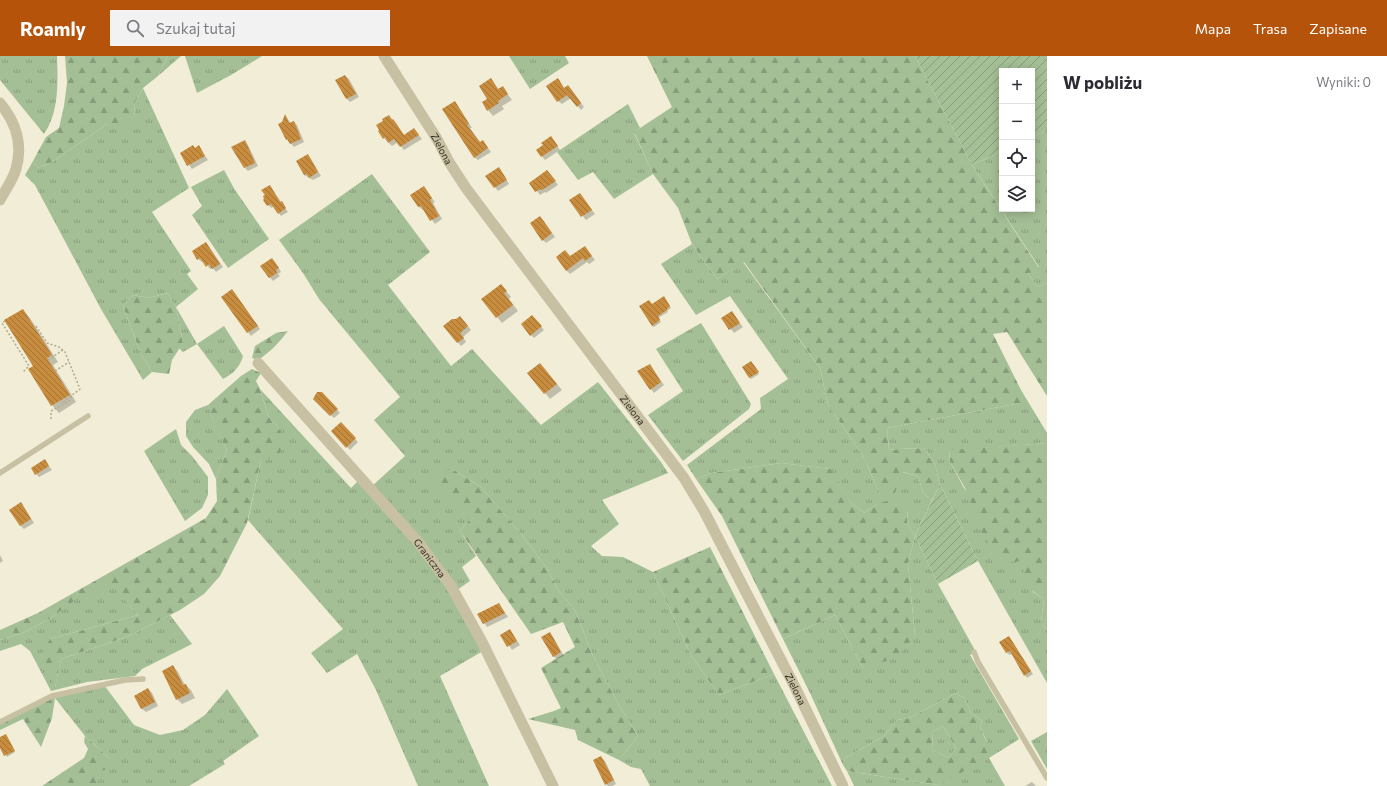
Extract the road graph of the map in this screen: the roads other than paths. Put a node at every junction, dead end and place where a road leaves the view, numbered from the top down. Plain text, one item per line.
1 (384, 56) edge
2 (0, 103) edge
3 (0, 200) edge
4 (258, 363) dead end
5 (88, 416) dead end
6 (0, 473) edge
7 (974, 652) dead end
8 (143, 679) dead end
9 (0, 722) edge
10 (1047, 778) edge
11 (553, 786) edge
12 (843, 786) edge

1 - 12 street, Zielona
2 - 3 street
4 - 11 street, Graniczna
5 - 6 lane
7 - 10 lane
8 - 9 lane

